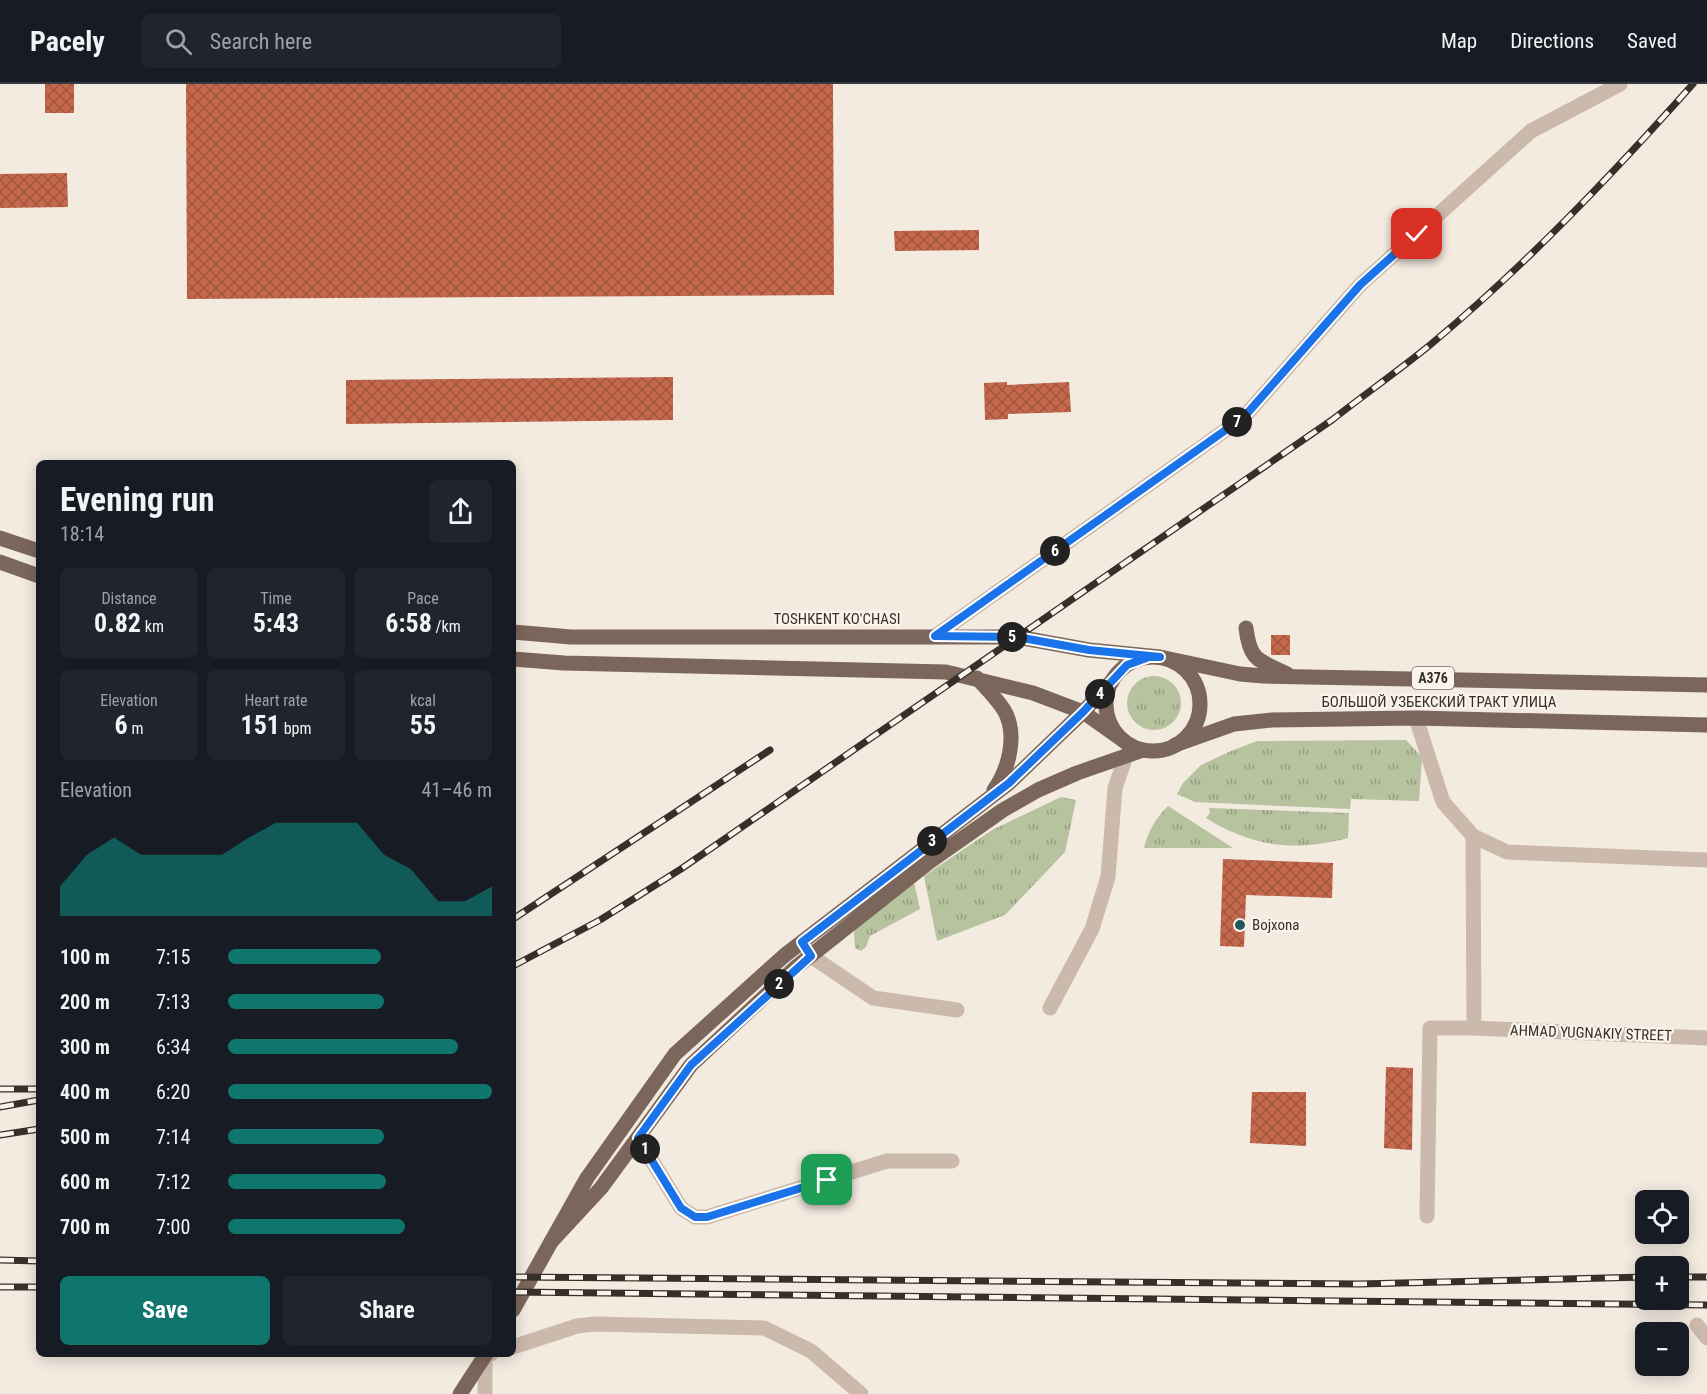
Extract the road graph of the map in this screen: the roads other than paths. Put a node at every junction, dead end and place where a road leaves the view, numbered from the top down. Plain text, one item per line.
1 (1620, 84) edge
2 (0, 538) edge
3 (36, 550) edge
4 (0, 562) edge
5 (36, 575) edge
6 (1246, 628) dead end
7 (516, 632) edge
8 (935, 636) junction
9 (1160, 657) junction
10 (516, 659) edge
11 (1292, 677) junction
12 (977, 678) junction
13 (1112, 681) junction
14 (1707, 685) edge
15 (1083, 712) junction
16 (1416, 718) junction
17 (1707, 725) edge
18 (1175, 745) junction
19 (1125, 748) junction
20 (985, 802) junction
21 (1473, 836) junction
22 (1707, 860) edge
23 (802, 942) junction
24 (811, 956) junction
25 (1050, 1008) dead end
26 (957, 1010) dead end
27 (1474, 1028) junction
28 (1707, 1038) edge
29 (638, 1138) junction
30 (952, 1161) dead end
31 (1427, 1216) dead end
32 (551, 1242) junction
33 (516, 1305) edge
34 (1697, 1325) dead end
35 (1707, 1338) edge
36 (516, 1346) edge
37 (486, 1357) edge
38 (487, 1357) edge
39 (460, 1394) edge
40 (485, 1394) edge
41 (861, 1394) edge

1 - 8 street
2 - 3 main road
4 - 5 main road
6 - 11 main road
7 - 8 main road, TOSHKENT KO'CHASI
8 - 9 main road, TOSHKENT KO'CHASI
9 - 11 main road, БОЛЬШОЙ УЗБЕКСКИЙ ТРАКТ УЛИЦА / A376
9 - 13 main road
9 - 18 main road
10 - 12 main road
11 - 14 main road, БОЛЬШОЙ УЗБЕКСКИЙ ТРАКТ УЛИЦА / A376
12 - 15 main road
12 - 20 main road
13 - 15 main road
13 - 19 main road
15 - 19 main road
15 - 20 main road
16 - 17 main road, БОЛЬШОЙ УЗБЕКСКИЙ ТРАКТ УЛИЦА
16 - 18 main road, БОЛЬШОЙ УЗБЕКСКИЙ ТРАКТ УЛИЦА
16 - 21 street
18 - 19 main road
19 - 24 main road
19 - 25 street
20 - 23 main road
21 - 22 street
21 - 27 street
23 - 24 street
23 - 32 main road
24 - 26 street
24 - 29 main road
27 - 28 street, AHMAD YUGNAKIY STREET
27 - 31 street, AHMAD YUGNAKIY STREET
29 - 30 street
29 - 32 main road
32 - 33 main road
34 - 35 street
36 - 41 street
37 - 39 main road
38 - 40 street

